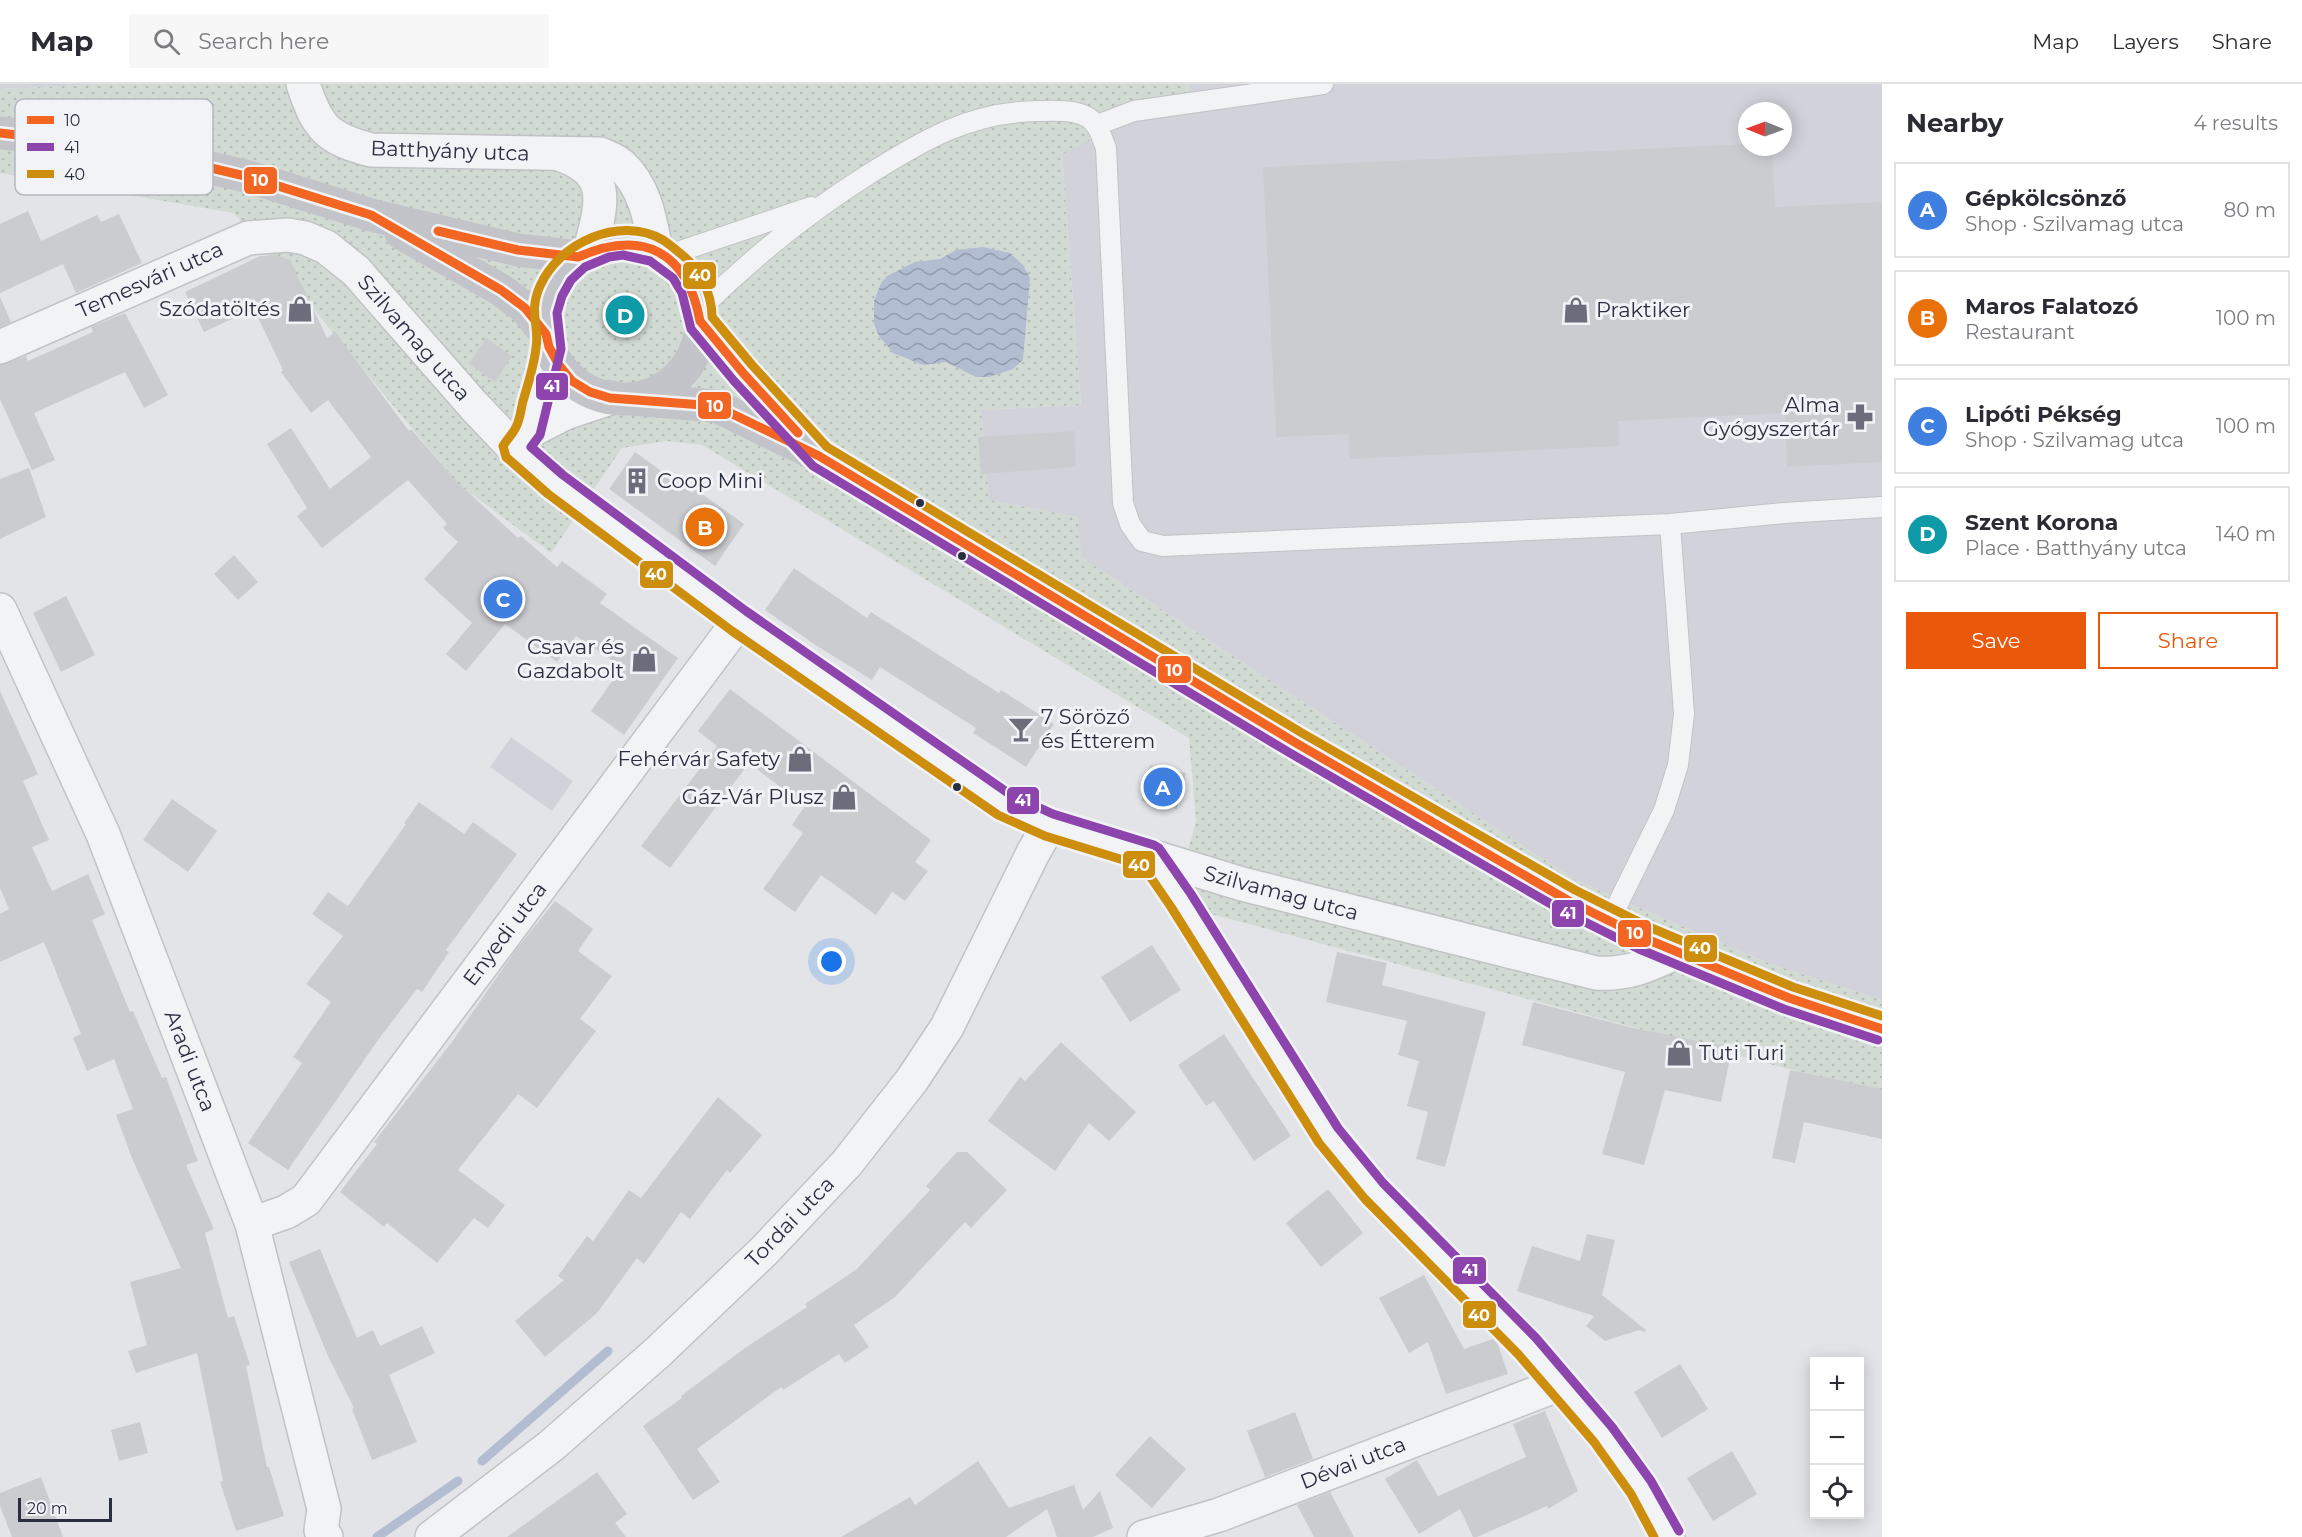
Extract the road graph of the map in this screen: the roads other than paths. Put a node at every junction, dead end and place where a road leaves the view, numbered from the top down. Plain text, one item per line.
1 (303, 84) edge
2 (1323, 84) edge
3 (1096, 124) junction
4 (0, 134) edge
5 (15, 136) edge
6 (559, 154) junction
7 (213, 168) edge
8 (822, 204) junction
9 (371, 215) junction
10 (305, 238) joint
11 (661, 253) junction
12 (584, 254) junction
13 (700, 315) junction
14 (548, 340) junction
15 (0, 347) edge
16 (620, 398) junction
17 (521, 440) junction
18 (819, 456) junction
19 (1882, 507) edge
20 (1670, 524) junction
21 (0, 610) edge
22 (739, 621) junction
23 (1070, 822) junction
24 (1150, 856) junction
25 (1609, 922) junction
26 (1644, 938) junction
27 (1677, 952) junction
28 (1558, 963) junction
29 (1882, 1029) edge
30 (252, 1224) junction
31 (1560, 1384) junction
32 (318, 1535) edge
33 (432, 1537) edge
34 (1144, 1537) edge
35 (1668, 1537) edge

1 - 6 street, Batthyány utca
2 - 3 lane
3 - 8 lane
3 - 20 lane
4 - 5 main road
6 - 11 street, Batthyány utca
6 - 12 street, Batthyány utca
7 - 9 main road
8 - 11 lane
8 - 13 lane
9 - 12 main road
9 - 14 main road
10 - 15 street, Temesvári utca
10 - 17 street, Szilvamag utca
11 - 12 main road
11 - 13 main road
12 - 14 main road
13 - 16 main road
13 - 18 main road
14 - 16 main road
14 - 17 street
16 - 17 street
16 - 18 main road
17 - 22 street, Szilvamag utca
18 - 25 main road
19 - 20 lane
20 - 25 lane
21 - 30 street, Aradi utca
22 - 23 street, Szilvamag utca
22 - 30 street, Enyedi utca
23 - 24 street, Szilvamag utca
23 - 33 street, Tordai utca
24 - 28 street, Szilvamag utca
24 - 31 street
25 - 26 main road
26 - 27 main road
26 - 28 street, Szilvamag utca
27 - 28 street, Szilvamag utca
27 - 29 main road
30 - 32 street, Aradi utca
31 - 34 street, Dévai utca
31 - 35 street

